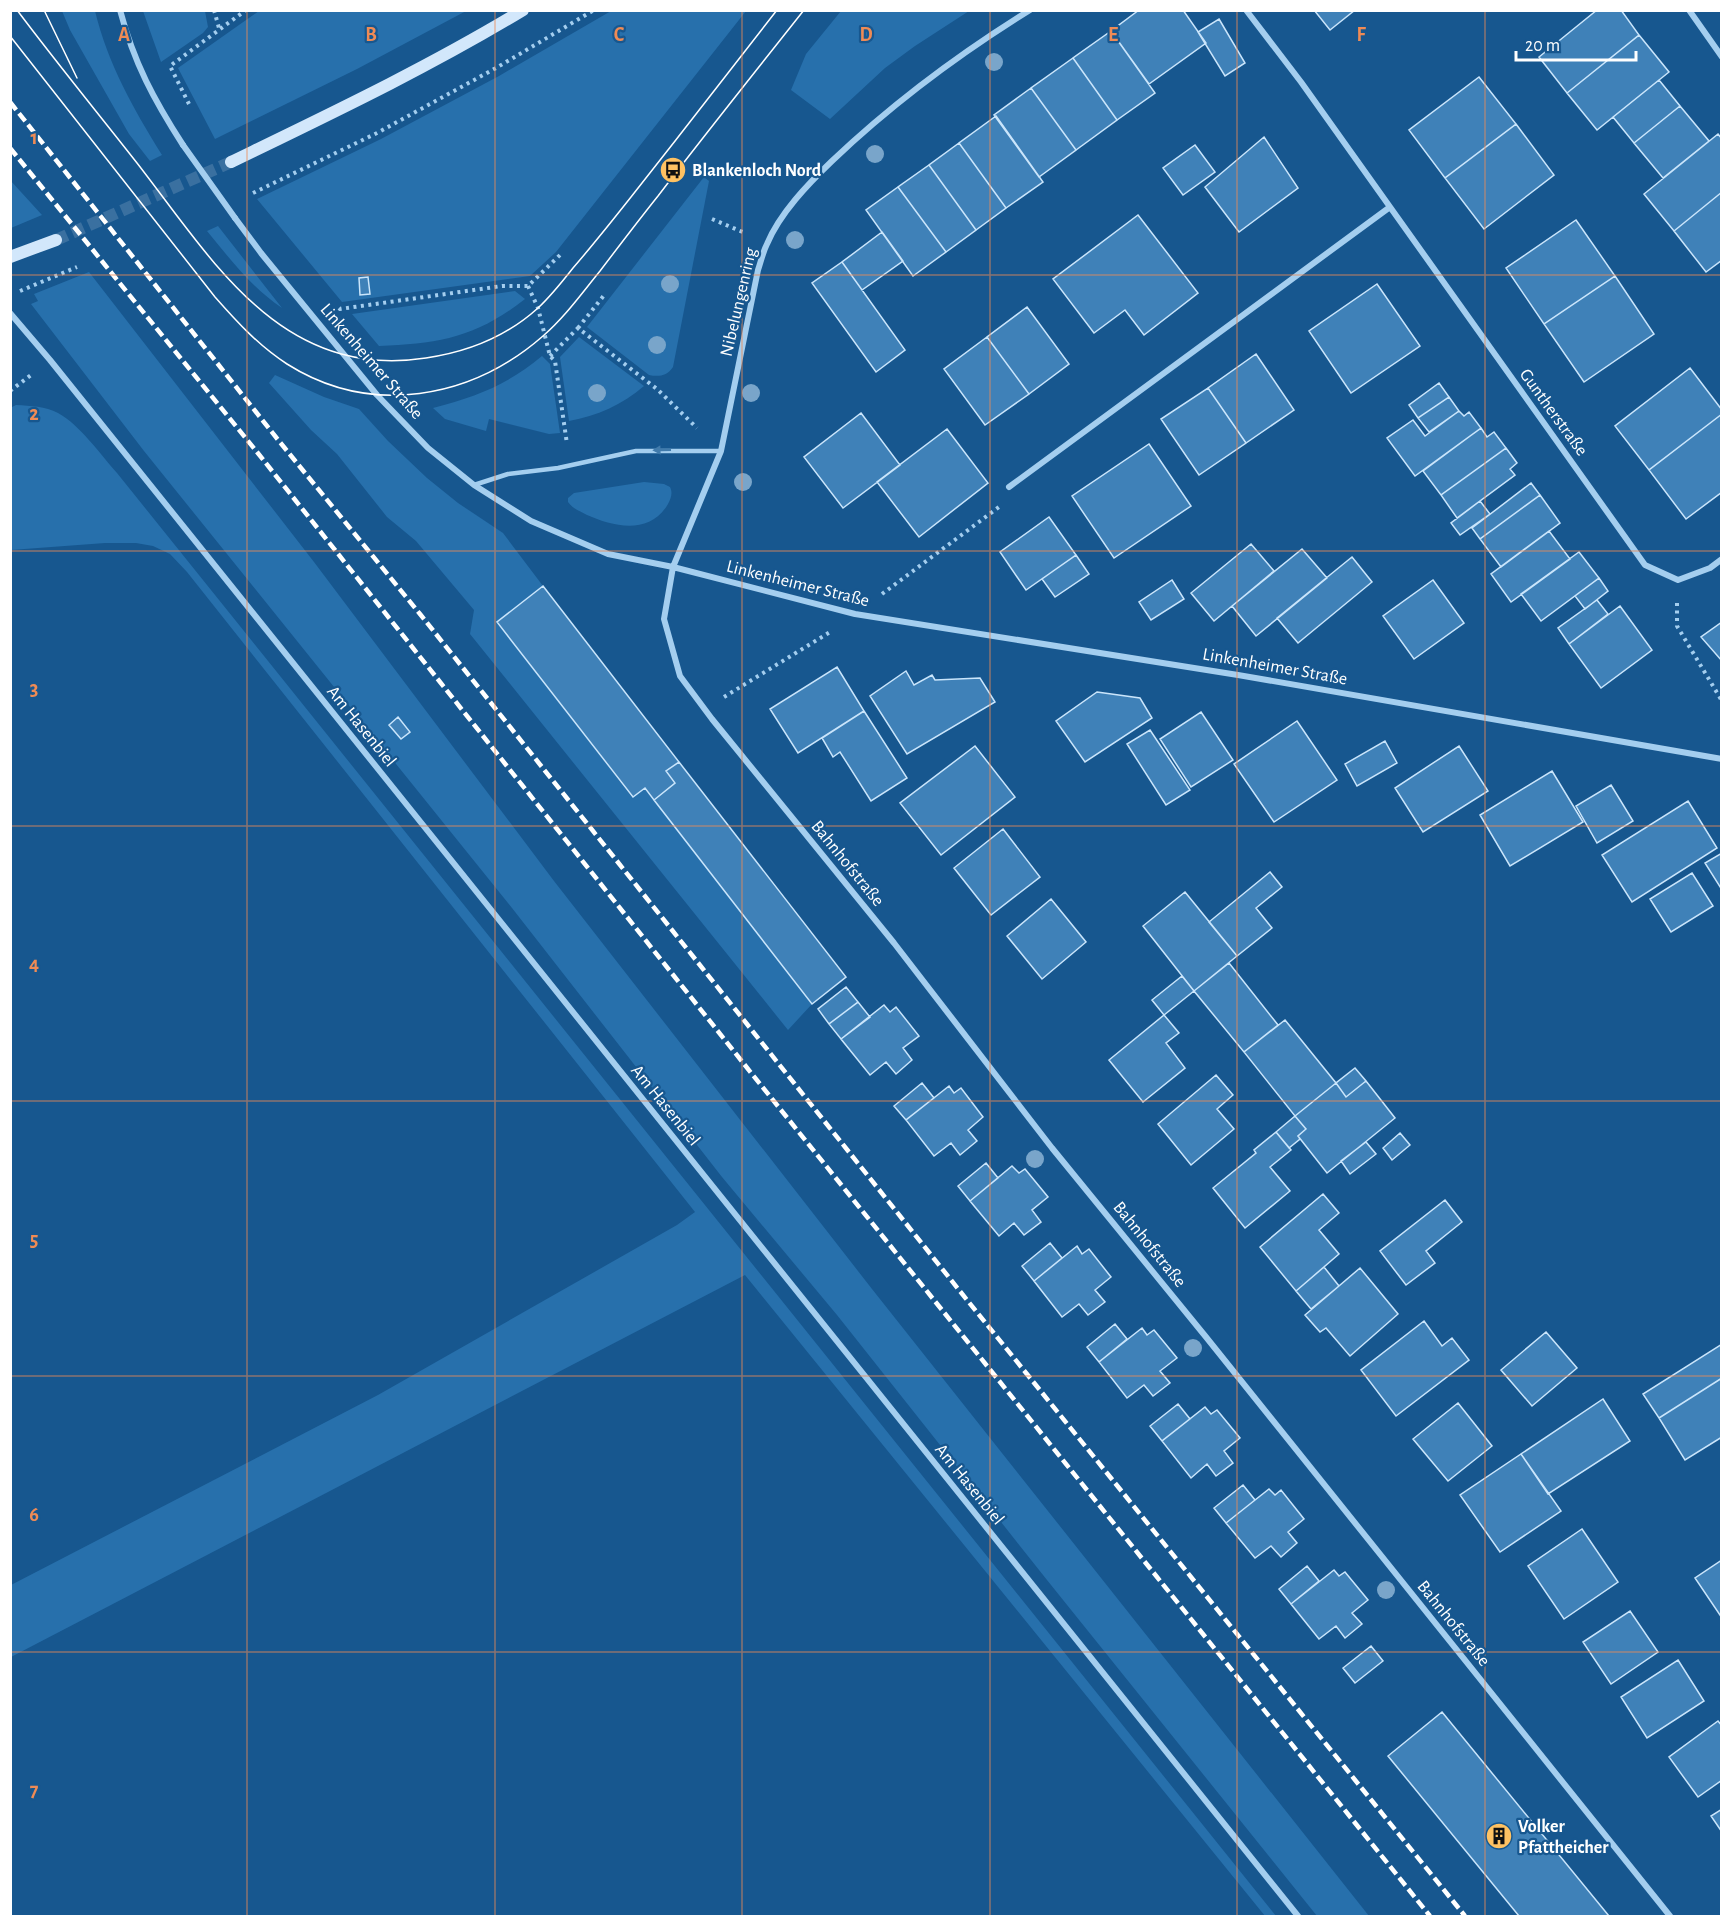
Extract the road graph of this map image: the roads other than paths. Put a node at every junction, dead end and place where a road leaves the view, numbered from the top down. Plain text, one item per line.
1 (120, 10) edge
2 (523, 10) edge
3 (1030, 10) edge
4 (1246, 10) edge
5 (1689, 10) edge
6 (1722, 57) edge
7 (231, 162) tunnel mouth
8 (1390, 207) junction
9 (56, 240) tunnel mouth
10 (10, 257) edge
11 (10, 313) edge
12 (721, 451) junction
13 (474, 485) junction
14 (1009, 488) road end
15 (1722, 560) edge
16 (673, 567) junction
17 (1722, 759) edge
18 (1298, 1917) edge
19 (1670, 1917) edge

1 - 13 street, Linkenheimer Straße, bridge
2 - 7 main road
3 - 12 street, Nibelungenring
4 - 8 street, Guntherstraße
5 - 6 street
8 - 14 street
8 - 15 street, Guntherstraße
9 - 10 main road
11 - 18 street, Am Hasenbiel
12 -> 13 lane
12 - 16 street, Nibelungenring
13 - 16 street, Linkenheimer Straße
16 - 17 street, Linkenheimer Straße
16 - 19 street, Bahnhofstraße

